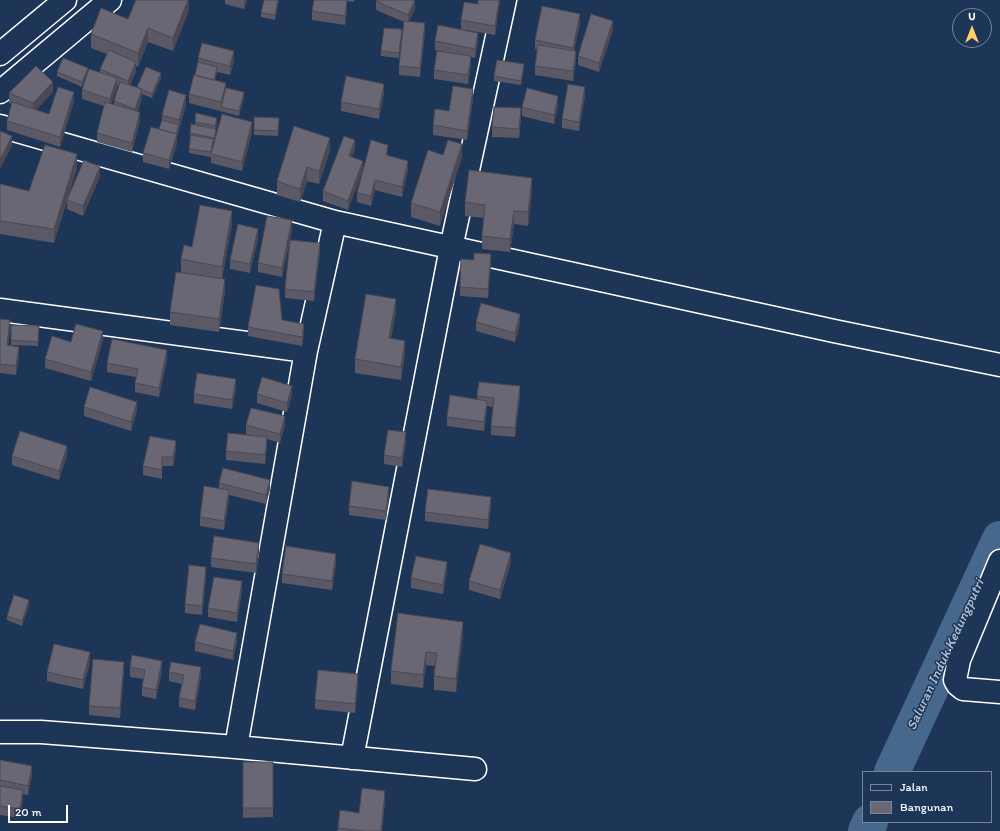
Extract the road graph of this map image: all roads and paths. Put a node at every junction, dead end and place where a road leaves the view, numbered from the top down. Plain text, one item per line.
1 (65, 0) edge
2 (110, 0) edge
3 (505, 0) edge
4 (0, 54) edge
5 (0, 92) edge
6 (0, 126) edge
7 (335, 222) junction
8 (451, 248) junction
9 (0, 310) edge
10 (306, 351) junction
11 (1000, 365) edge
12 (1000, 560) edge
13 (1000, 692) edge
14 (0, 732) edge
15 (236, 747) junction
16 (352, 758) junction
17 (475, 769) dead end

1 - 4 street
2 - 5 street
3 - 8 street
6 - 7 street
7 - 8 street
7 - 10 street
8 - 11 street
8 - 16 street
9 - 10 street
10 - 15 street
12 - 13 street
14 - 15 street
15 - 16 street
16 - 17 street

